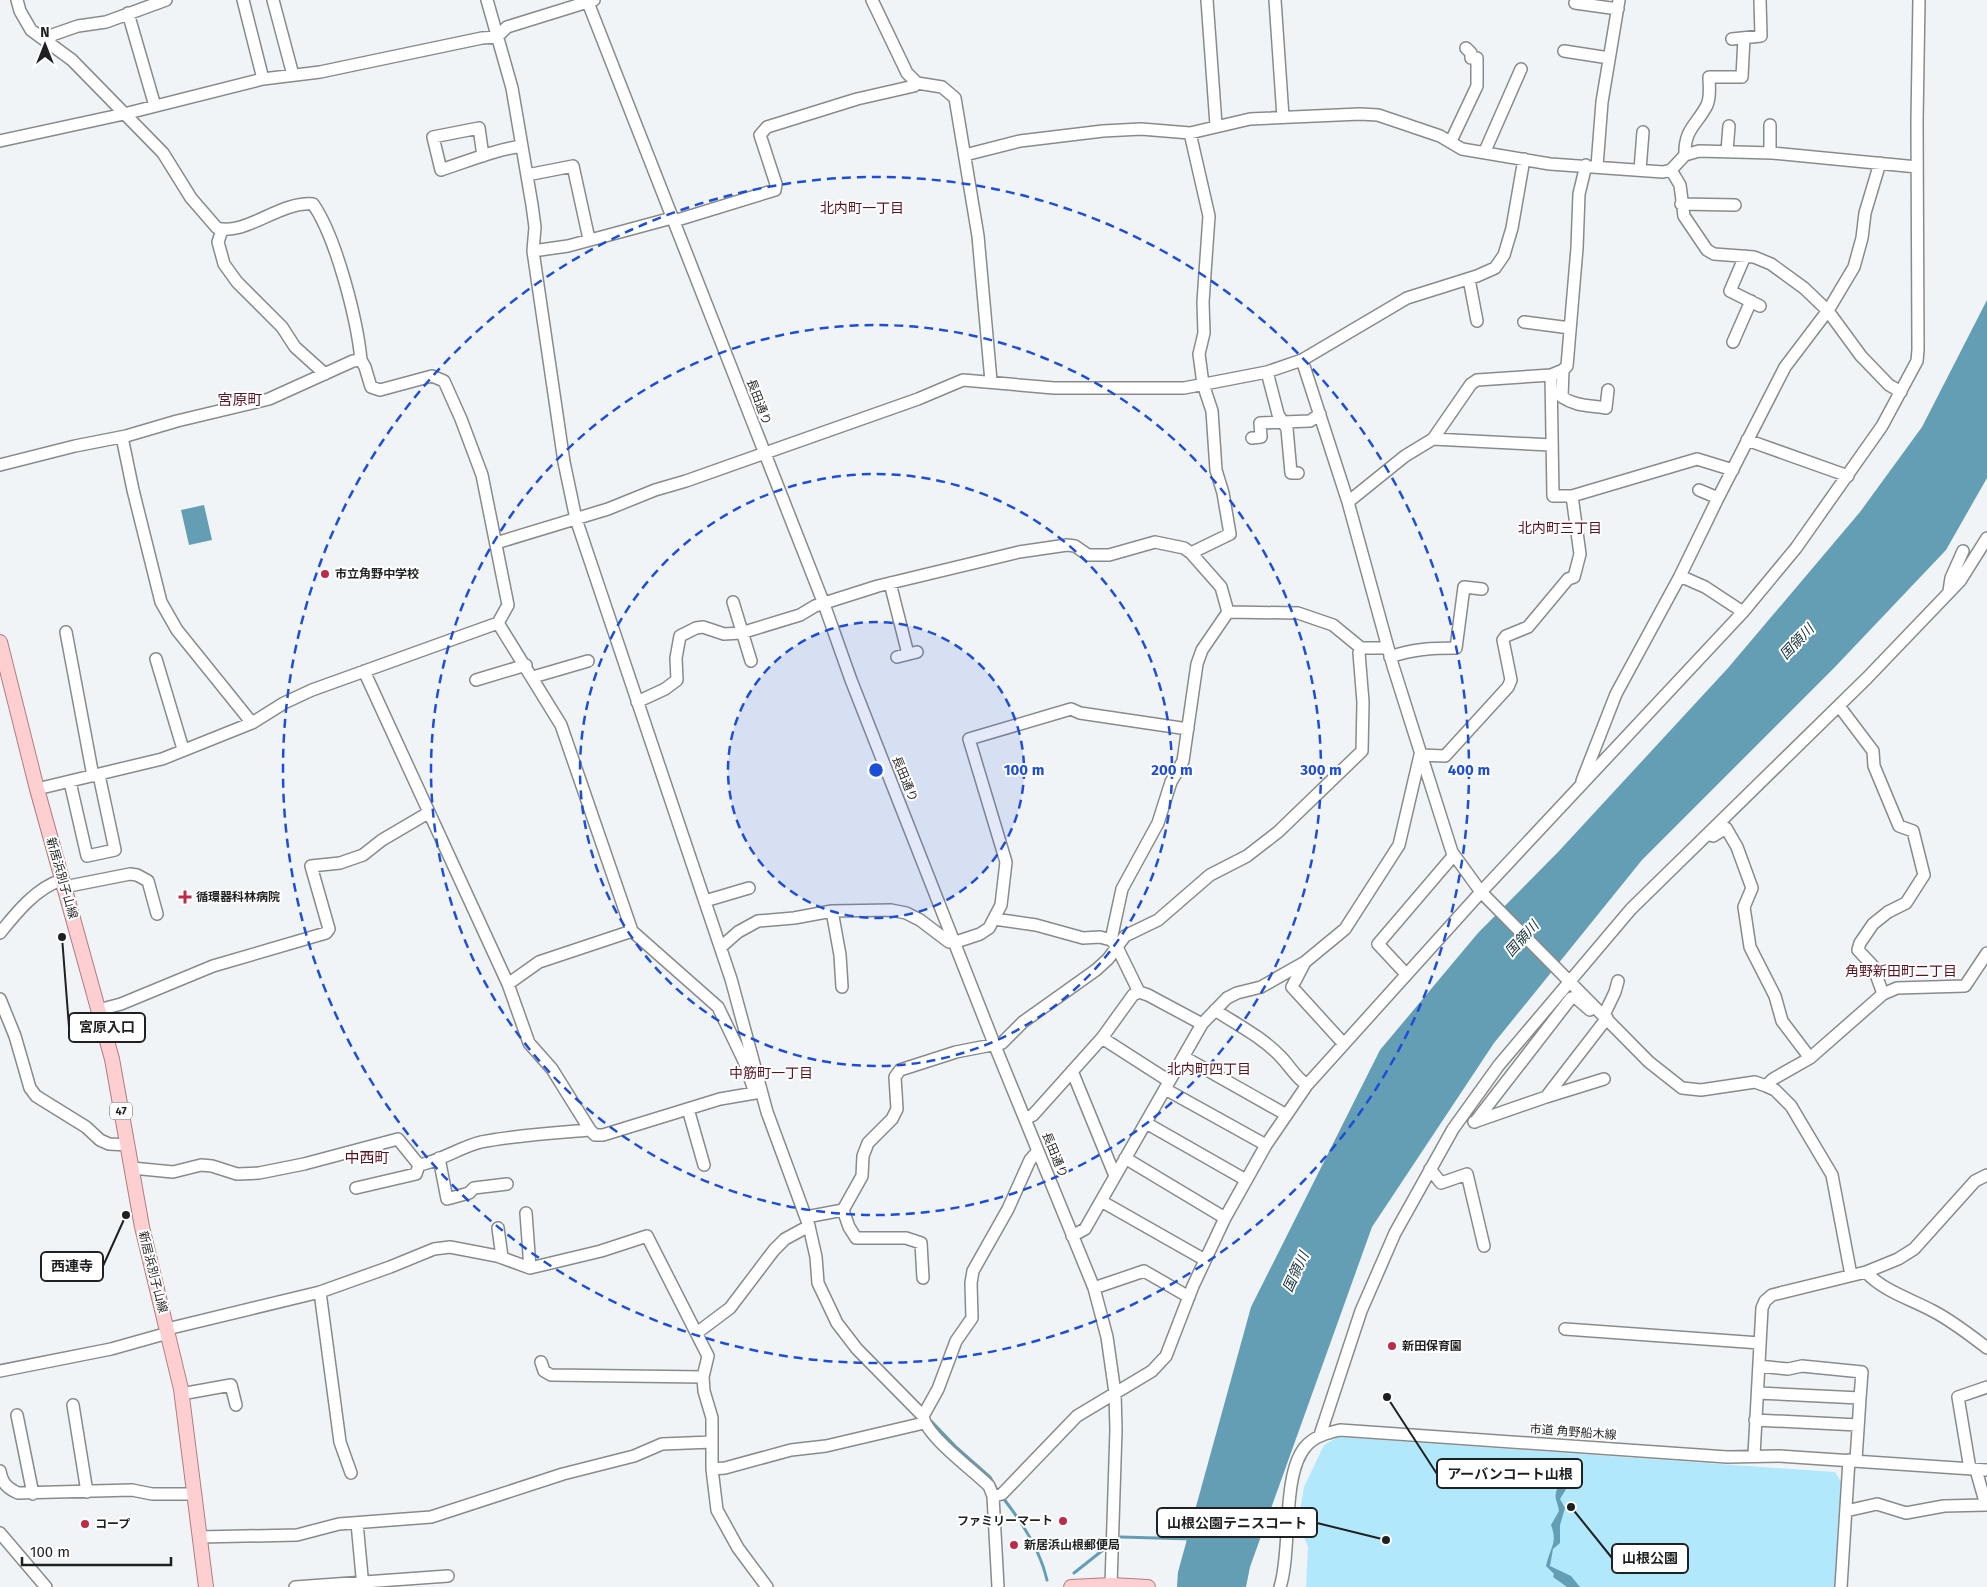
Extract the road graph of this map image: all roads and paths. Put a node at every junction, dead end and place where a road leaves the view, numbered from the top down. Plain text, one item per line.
1 (17, 0) edge
2 (166, 0) edge
3 (243, 0) edge
4 (273, 0) edge
5 (487, 0) edge
6 (872, 0) edge
7 (1207, 0) edge
8 (1274, 0) edge
9 (1760, 0) edge
10 (1919, 0) edge
11 (590, 1) edge
12 (1574, 3) dead end
13 (1619, 5) edge
14 (128, 13) junction
15 (497, 37) junction
16 (49, 41) junction
17 (1466, 48) dead end
18 (1564, 51) dead end
19 (1610, 58) junction
20 (1521, 69) dead end
21 (293, 75) junction
22 (263, 79) junction
23 (917, 82) junction
24 (155, 106) junction
25 (124, 114) junction
26 (1283, 117) junction
27 (1216, 125) junction
28 (1729, 126) dead end
29 (1770, 126) dead end
30 (1643, 132) dead end
31 (1190, 133) junction
32 (0, 140) edge
33 (1451, 141) junction
34 (522, 146) junction
35 (1485, 151) junction
36 (1728, 151) junction
37 (1770, 153) junction
38 (965, 155) junction
39 (1685, 155) junction
40 (483, 156) junction
41 (1524, 160) junction
42 (1880, 163) junction
43 (1591, 166) junction
44 (1918, 167) junction
45 (1640, 170) junction
46 (1671, 170) junction
47 (527, 175) junction
48 (1681, 204) junction
49 (1735, 205) dead end
50 (673, 219) junction
51 (222, 230) junction
52 (589, 239) junction
53 (534, 251) junction
54 (1745, 256) junction
55 (1472, 278) junction
56 (1828, 311) junction
57 (1481, 320) dead end
58 (1524, 322) dead end
59 (1570, 328) junction
60 (1733, 342) dead end
61 (361, 360) junction
62 (1302, 360) junction
63 (1563, 370) junction
64 (1267, 372) junction
65 (325, 374) junction
66 (1551, 375) junction
67 (991, 382) junction
68 (1203, 384) junction
69 (1608, 390) dead end
70 (1901, 392) junction
71 (1320, 414) junction
72 (1283, 423) junction
73 (122, 437) junction
74 (1252, 438) dead end
75 (1432, 439) junction
76 (1747, 440) junction
77 (1551, 445) junction
78 (764, 453) junction
79 (0, 465) edge
80 (1733, 470) junction
81 (1298, 473) dead end
82 (1848, 476) junction
83 (1699, 490) dead end
84 (1572, 496) junction
85 (1718, 498) junction
86 (1348, 502) junction
87 (576, 520) junction
88 (1987, 538) edge
89 (496, 543) junction
90 (1963, 551) dead end
91 (1191, 553) junction
92 (1680, 576) junction
93 (890, 583) junction
94 (1482, 589) dead end
95 (1949, 591) junction
96 (733, 602) dead end
97 (824, 604) junction
98 (1228, 612) junction
99 (1743, 612) junction
100 (498, 622) junction
101 (66, 632) dead end
102 (741, 633) junction
103 (0, 642) edge
104 (1361, 648) junction
105 (1389, 652) junction
106 (907, 654) dead end
107 (156, 659) dead end
108 (588, 660) dead end
109 (751, 660) dead end
110 (526, 665) junction
111 (364, 671) junction
112 (533, 677) junction
113 (476, 680) dead end
114 (637, 702) junction
115 (1839, 706) junction
116 (252, 722) junction
117 (1188, 729) junction
118 (183, 749) junction
119 (1420, 755) junction
120 (96, 775) junction
121 (70, 782) junction
122 (1582, 785) junction
123 (37, 789) junction
124 (428, 814) junction
125 (1700, 842) junction
126 (1454, 855) junction
127 (63, 883) junction
128 (749, 888) dead end
129 (1484, 894) junction
130 (705, 902) junction
131 (832, 911) junction
132 (157, 914) dead end
133 (994, 919) junction
134 (632, 930) junction
135 (0, 933) edge
136 (956, 942) junction
137 (1114, 942) junction
138 (721, 947) junction
139 (1987, 953) edge
140 (1305, 962) junction
141 (1406, 974) junction
142 (1568, 977) junction
143 (1618, 980) dead end
144 (508, 984) junction
145 (842, 988) dead end
146 (1139, 992) junction
147 (1882, 994) junction
148 (0, 999) edge
149 (98, 1010) junction
150 (1215, 1010) junction
151 (1605, 1018) junction
152 (1202, 1024) junction
153 (1102, 1038) junction
154 (1343, 1043) junction
155 (995, 1046) junction
156 (1184, 1056) junction
157 (1810, 1058) junction
158 (1072, 1071) junction
159 (1604, 1079) dead end
160 (1167, 1085) junction
161 (1307, 1085) junction
162 (1766, 1086) junction
163 (758, 1093) junction
164 (1546, 1097) junction
165 (688, 1109) junction
166 (1285, 1114) junction
167 (1025, 1119) junction
168 (1475, 1122) junction
169 (1146, 1123) junction
170 (1454, 1129) junction
171 (590, 1130) junction
172 (1266, 1145) junction
173 (128, 1146) junction
174 (1038, 1151) junction
175 (439, 1158) junction
176 (1125, 1158) junction
177 (419, 1164) junction
178 (704, 1165) dead end
179 (132, 1168) junction
180 (1430, 1169) junction
181 (1987, 1175) edge
182 (1115, 1176) junction
183 (1246, 1180) junction
184 (507, 1184) dead end
185 (356, 1188) dead end
186 (1101, 1201) junction
187 (843, 1210) junction
188 (526, 1213) dead end
189 (1225, 1218) junction
190 (807, 1222) junction
191 (498, 1228) dead end
192 (1072, 1236) junction
193 (1484, 1246) dead end
194 (502, 1257) junction
195 (1205, 1260) junction
196 (530, 1268) junction
197 (1866, 1272) junction
198 (1851, 1274) junction
199 (923, 1278) dead end
200 (1094, 1288) junction
201 (320, 1292) junction
202 (1189, 1297) junction
203 (1565, 1329) dead end
204 (168, 1331) junction
205 (698, 1332) junction
206 (1760, 1343) junction
207 (1987, 1348) edge
208 (541, 1362) dead end
209 (1759, 1366) junction
210 (0, 1371) edge
211 (703, 1377) junction
212 (1987, 1387) edge
213 (1758, 1393) junction
214 (181, 1394) junction
215 (1115, 1394) junction
216 (1860, 1398) junction
217 (73, 1405) dead end
218 (236, 1405) dead end
219 (18, 1415) dead end
220 (924, 1419) junction
221 (1755, 1420) junction
222 (1858, 1425) junction
223 (1320, 1435) junction
224 (712, 1442) junction
225 (1754, 1455) junction
226 (1852, 1460) junction
227 (712, 1469) junction
228 (1978, 1470) edge
229 (0, 1471) edge
230 (351, 1472) dead end
231 (87, 1492) junction
232 (33, 1494) junction
233 (194, 1494) junction
234 (993, 1496) junction
235 (1986, 1506) edge
236 (1846, 1510) junction
237 (357, 1523) junction
238 (0, 1533) edge
239 (199, 1537) junction
240 (448, 1576) dead end
241 (362, 1584) edge
242 (1119, 1585) edge
243 (46, 1587) edge
244 (206, 1587) edge
245 (295, 1587) edge
246 (766, 1587) edge
247 (998, 1587) edge
248 (1071, 1587) edge
249 (1148, 1587) edge
250 (1280, 1587) edge
251 (1841, 1587) edge

1 - 16 street
2 - 14 street
3 - 22 street
4 - 21 street
5 - 15 street
6 - 23 street
7 - 27 street
8 - 26 street
9 - 39 street
10 - 44 street
11 - 15 street
11 - 50 street, 長田通り
12 - 13 street
13 - 19 street
14 - 16 street
14 - 24 street
15 - 21 street
15 - 34 street
16 - 25 street
17 - 33 street
18 - 19 street
19 - 43 street
20 - 35 street
21 - 22 street
22 - 24 street
23 - 38 street
23 - 50 street
24 - 25 street
25 - 32 street
25 - 51 street
26 - 27 street
26 - 33 street
27 - 31 street
28 - 36 street
29 - 37 street
30 - 45 street
31 - 38 street
31 - 68 street
33 - 35 street
34 - 40 street
34 - 47 street
35 - 41 street
36 - 37 street
36 - 39 street
37 - 42 street
38 - 67 street
39 - 46 street
40 - 40 street
41 - 43 street
41 - 55 street
42 - 44 street
42 - 56 street
43 - 45 street
43 - 59 street
44 - 70 street
45 - 46 street
46 - 48 street
47 - 52 street
47 - 53 street
48 - 49 street
48 - 54 street
50 - 52 street
50 - 78 street, 長田通り
51 - 61 street
51 - 65 street
52 - 53 street
53 - 87 street
54 - 56 street
54 - 60 street
55 - 57 street
55 - 62 street
56 - 70 street
56 - 76 street
58 - 59 street
59 - 63 street
61 - 65 street
61 - 89 street
62 - 64 street
62 - 71 street
63 - 66 street
63 - 69 street
64 - 68 street
64 - 72 street
65 - 73 street
66 - 75 street
66 - 77 street
67 - 68 street
67 - 78 street
68 - 91 street
70 - 82 street
71 - 72 street
71 - 86 street
72 - 74 street
72 - 81 street
73 - 79 street
73 - 116 street
75 - 77 street
75 - 86 street
76 - 80 street
76 - 82 street
77 - 84 street
78 - 87 street
78 - 97 street, 長田通り
80 - 84 street
80 - 85 street
82 - 99 street
83 - 85 street
84 - 119 street
85 - 92 street
86 - 105 street
87 - 89 street
87 - 114 street
88 - 95 street
89 - 100 street
90 - 95 street
91 - 93 street
91 - 98 street
92 - 99 street
92 - 122 street
93 - 97 street
93 - 106 street
94 - 105 street
95 - 115 street
96 - 102 street
97 - 102 street
97 - 136 street, 長田通り
98 - 104 street
98 - 117 street
99 - 122 street
100 - 110 street
100 - 111 street
101 - 120 street
102 - 109 street
102 - 114 street
103 - 123 main road, 新居浜別子山線 / 47
104 - 105 street
104 - 137 street
105 - 119 street
107 - 118 street
108 - 112 street
110 - 112 street
110 - 113 street
111 - 116 street
111 - 124 street
112 - 134 street
114 - 130 street
115 - 125 street
115 - 147 street
116 - 118 street
117 - 133 street
117 - 137 street
118 - 120 street
119 - 126 street
119 - 140 street
120 - 121 street
120 - 121 street
121 - 123 street
122 - 129 street
123 - 127 main road, 新居浜別子山線 / 47
124 - 144 street
124 - 149 street
125 - 142 street
125 - 157 street
126 - 129 street
126 - 141 street
127 - 132 street
127 - 135 street
127 - 149 main road, 新居浜別子山線 / 47
128 - 130 street
129 - 141 street
129 - 142 street
130 - 138 street
131 - 136 street
131 - 138 street
131 - 145 street
133 - 136 street
133 - 137 street
134 - 144 street
134 - 163 street
136 - 155 street, 長田通り
137 - 146 street
137 - 155 street
138 - 163 street
139 - 147 street
140 - 150 street
140 - 154 street
141 - 154 street
142 - 151 street
142 - 170 street
143 - 151 street
144 - 171 street
146 - 152 street
146 - 153 street
147 - 157 street
148 - 173 street
149 - 173 main road, 新居浜別子山線 / 47
150 - 152 street
150 - 161 street
151 - 162 street
151 - 164 street
151 - 168 street
152 - 156 street
153 - 158 street
153 - 160 street
154 - 161 street
155 - 167 street, 長田通り
155 - 187 street
156 - 160 street
156 - 166 street
157 - 162 street
158 - 167 street
158 - 182 street
159 - 164 street
160 - 169 street
160 - 172 street
161 - 166 street
162 - 198 street
163 - 165 street
163 - 190 street
164 - 168 street
165 - 171 street
165 - 178 street
166 - 172 street
167 - 174 street, 長田通り
168 - 170 street
169 - 176 street
169 - 183 street
170 - 180 street
171 - 175 street
172 - 183 street
173 - 179 main road, 新居浜別子山線 / 47
174 - 192 street, 長田通り
174 - 220 street
175 - 177 street
175 - 184 street
176 - 182 street
176 - 189 street
177 - 179 street
177 - 185 street
179 - 204 main road, 新居浜別子山線 / 47
180 - 193 street
180 - 223 street
181 - 197 street
182 - 186 street
183 - 189 street
186 - 192 street
186 - 195 street
187 - 190 street
187 - 199 street
188 - 196 street
189 - 195 street
190 - 205 street
190 - 220 street
191 - 194 street
192 - 200 street, 長田通り
194 - 196 street
194 - 201 street
195 - 202 street
196 - 205 street
197 - 198 street
197 - 207 street
198 - 206 street
200 - 202 street
200 - 215 street, 長田通り
201 - 204 street
201 - 230 street
202 - 215 street
203 - 206 street
204 - 210 street
204 - 214 main road, 新居浜別子山線 / 47
205 - 211 street
206 - 209 street
208 - 211 street
209 - 213 street
209 - 216 street
211 - 224 street
212 - 228 street
213 - 216 street
213 - 221 street
214 - 218 street
214 - 233 main road, 新居浜別子山線 / 47
215 - 234 street
215 - 242 street, 長田通り
216 - 222 street
217 - 231 street
219 - 232 street
220 - 227 street
220 - 234 street
221 - 222 street
221 - 225 street
222 - 226 street
223 - 225 street, 市道 角野船木線
223 - 250 street
224 - 227 street
224 - 237 street
225 - 226 street, 市道 角野船木線
226 - 228 street, 市道 角野船木線
226 - 236 street
227 - 246 street
228 - 235 street
229 - 232 street
231 - 232 street
231 - 233 street
233 - 239 main road, 新居浜別子山線 / 47
234 - 247 street
235 - 236 street
236 - 251 street
237 - 239 street
237 - 241 street
238 - 243 street
239 - 244 main road, 新居浜別子山線 / 47
240 - 241 street
241 - 245 street
242 - 248 main road
242 - 249 main road

